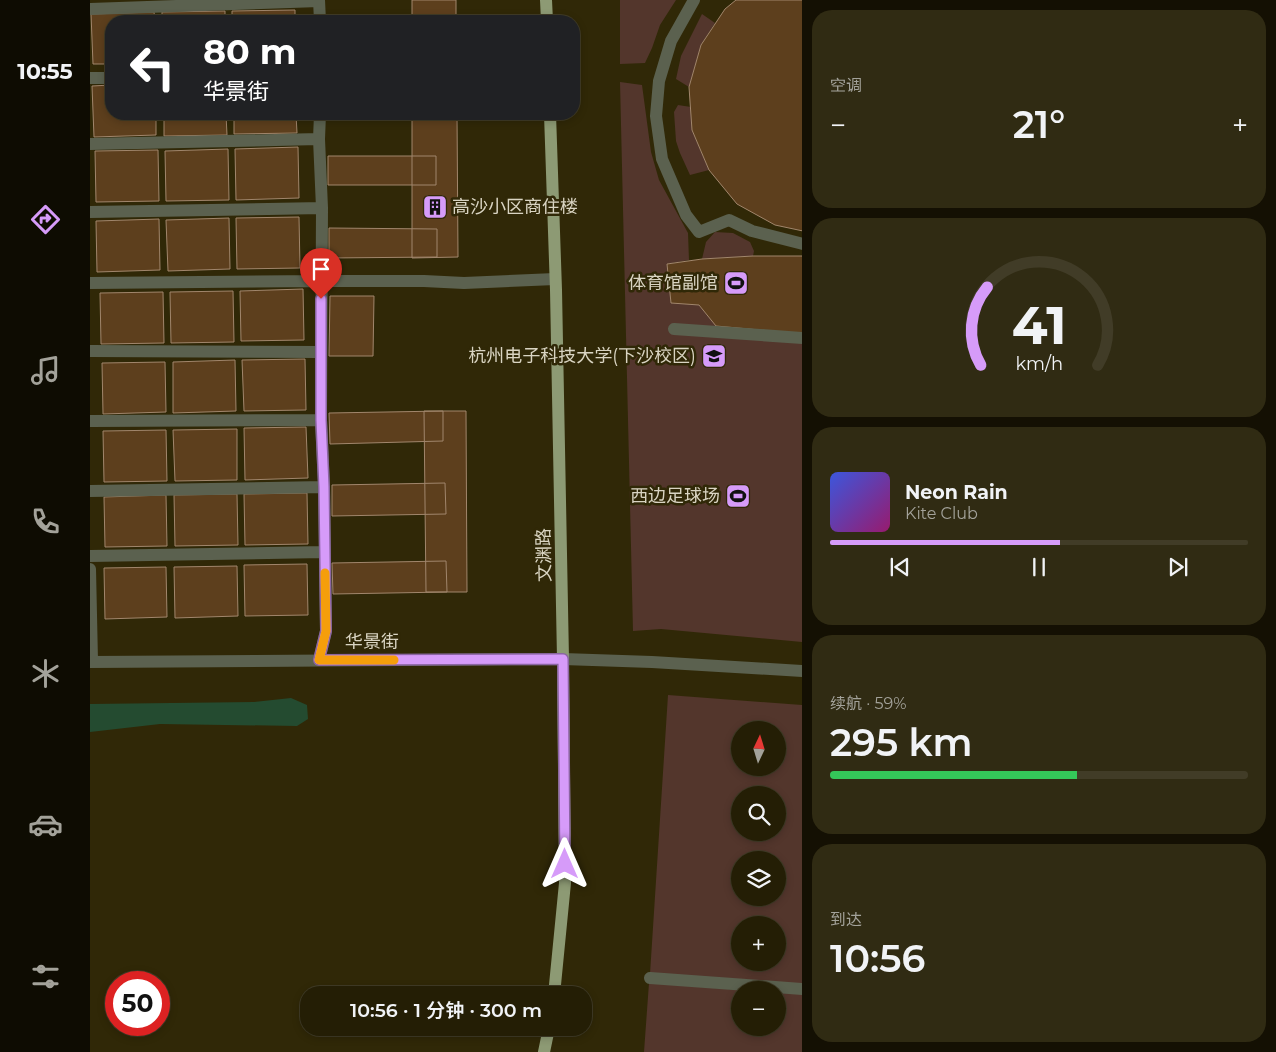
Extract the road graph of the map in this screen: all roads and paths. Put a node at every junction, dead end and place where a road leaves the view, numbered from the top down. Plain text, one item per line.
1 (319, 0) edge
2 (546, 0) edge
3 (694, 0) edge
4 (90, 9) edge
5 (320, 15) edge
6 (547, 15) edge
7 (90, 78) edge
8 (105, 78) edge
9 (320, 120) edge
10 (550, 120) edge
11 (319, 139) junction
12 (90, 144) edge
13 (322, 208) junction
14 (90, 212) edge
15 (802, 244) edge
16 (555, 279) junction
17 (321, 281) junction
18 (90, 283) edge
19 (674, 329) dead end
20 (802, 338) edge
21 (90, 352) edge
22 (321, 352) junction
23 (321, 420) junction
24 (90, 421) edge
25 (324, 487) junction
26 (90, 491) edge
27 (324, 552) junction
28 (90, 556) edge
29 (90, 569) edge
30 (563, 659) junction
31 (319, 660) junction
32 (91, 662) edge
33 (802, 671) edge
34 (650, 978) dead end
35 (555, 986) edge
36 (802, 989) edge
37 (547, 1036) edge
38 (544, 1052) edge

1 - 4 street
1 - 5 street
2 - 6 main road
3 - 15 street
7 - 8 street
9 - 11 street
10 - 16 main road, 文渊路
11 - 12 street
11 - 13 street
13 - 14 street
13 - 17 street
16 - 17 street
16 - 30 main road, 文渊路
17 - 18 street
17 - 22 street
19 - 20 street
21 - 22 street
22 - 23 street
23 - 24 street
23 - 25 street
25 - 26 street
25 - 27 street
27 - 28 street
27 - 31 street
29 - 32 street
30 - 31 street, 华景街
30 - 33 street, 华景街
30 - 35 main road, 文渊路
31 - 32 street, 华景街
34 - 36 street
37 - 38 main road

